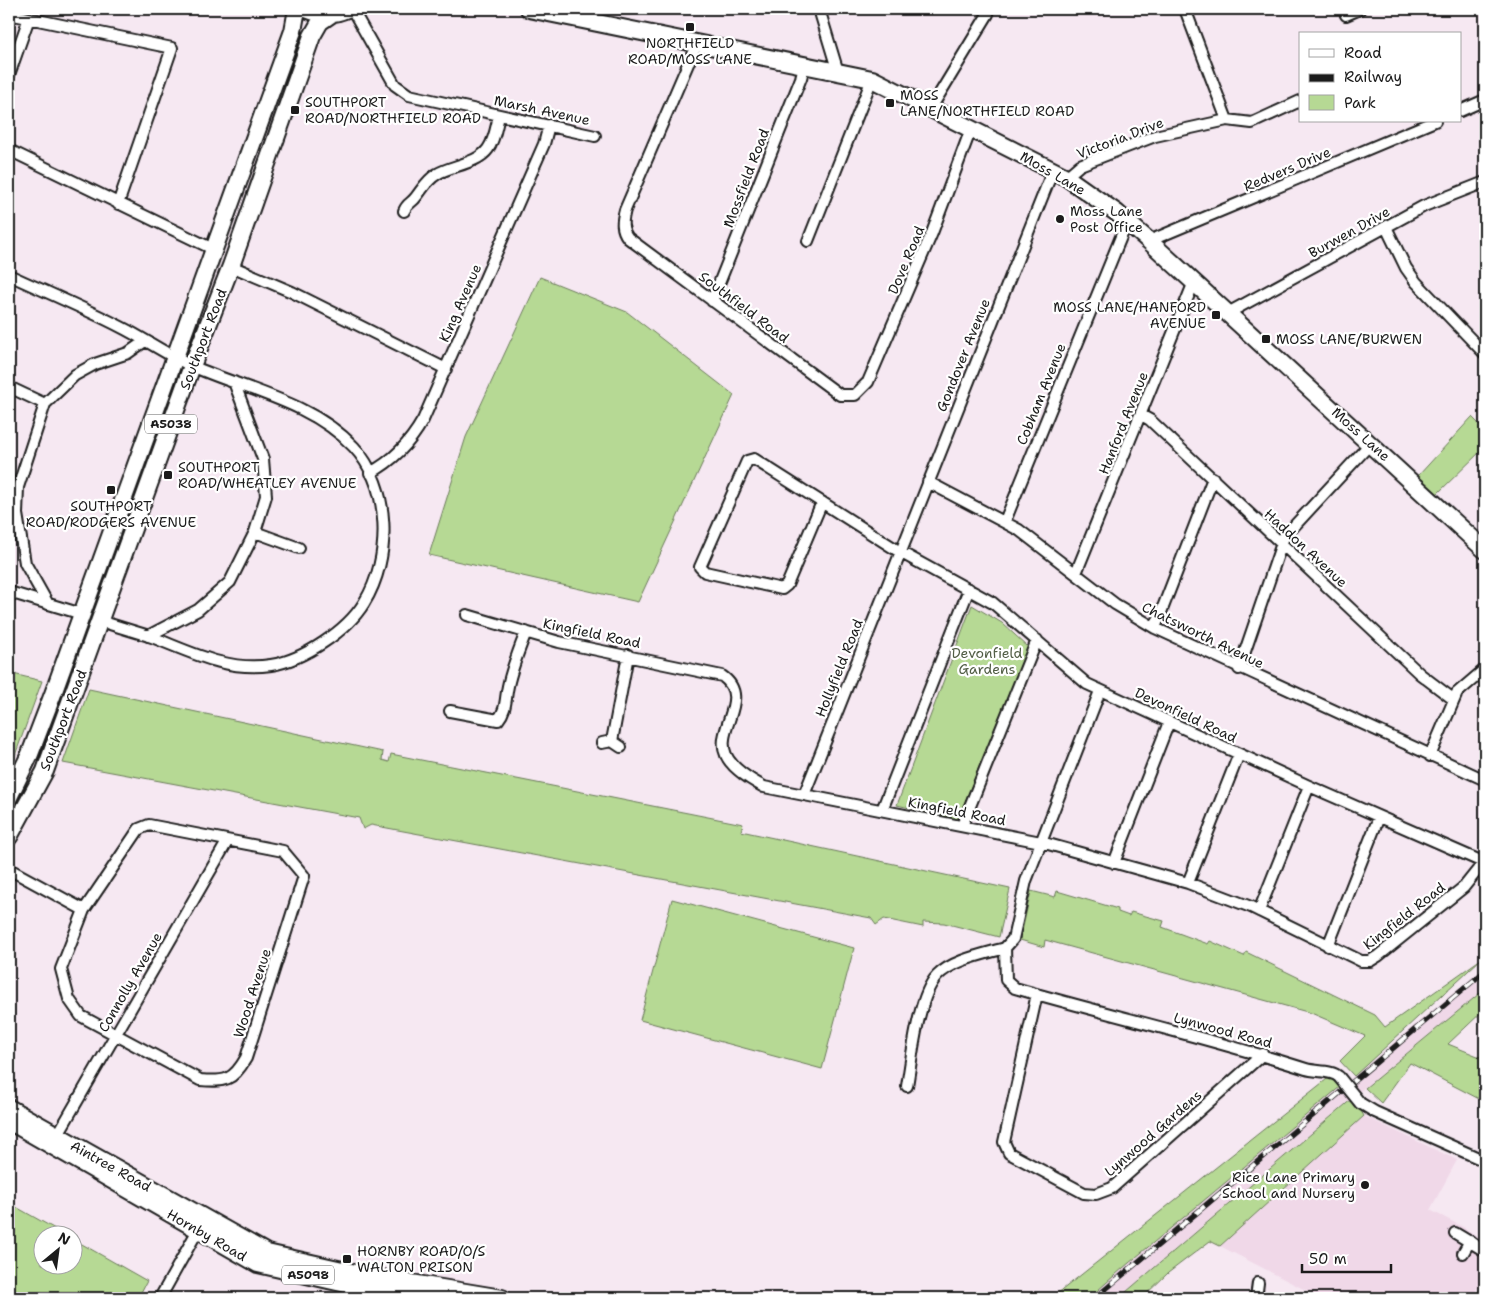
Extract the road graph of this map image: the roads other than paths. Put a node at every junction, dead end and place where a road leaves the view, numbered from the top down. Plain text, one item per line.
1 (297, 9) edge
2 (306, 9) edge
3 (352, 9) edge
4 (529, 9) edge
5 (819, 9) edge
6 (986, 9) edge
7 (1185, 9) edge
8 (1360, 9) edge
9 (340, 11) edge
10 (9, 14) edge
11 (1346, 14) dead end
12 (28, 18) junction
13 (696, 43) junction
14 (804, 66) junction
15 (838, 72) junction
16 (9, 75) edge
17 (872, 79) junction
18 (1485, 100) edge
19 (1299, 101) edge
20 (931, 108) junction
21 (1462, 110) edge
22 (499, 116) junction
23 (1227, 120) junction
24 (1406, 122) edge
25 (1433, 122) edge
26 (549, 125) junction
27 (971, 129) junction
28 (1410, 132) junction
29 (595, 136) dead end
30 (9, 150) edge
31 (1059, 174) junction
32 (1485, 182) edge
33 (118, 204) junction
34 (404, 211) dead end
35 (1127, 222) junction
36 (1386, 227) junction
37 (808, 241) dead end
38 (1149, 241) junction
39 (215, 250) junction
40 (231, 266) junction
41 (9, 275) edge
42 (1194, 282) junction
43 (712, 301) junction
44 (1228, 313) junction
45 (145, 341) junction
46 (1485, 354) edge
47 (175, 358) junction
48 (200, 369) junction
49 (446, 369) junction
50 (234, 382) junction
51 (9, 387) edge
52 (855, 395) joint
53 (45, 404) junction
54 (1141, 415) junction
55 (1371, 443) junction
56 (370, 473) junction
57 (1213, 478) junction
58 (928, 482) junction
59 (13, 485) edge
60 (822, 502) junction
61 (1005, 521) junction
62 (255, 532) junction
63 (1282, 544) junction
64 (299, 548) dead end
65 (1485, 550) edge
66 (900, 552) junction
67 (1076, 573) junction
68 (969, 589) junction
69 (9, 592) edge
70 (48, 604) junction
71 (82, 614) junction
72 (467, 615) dead end
73 (100, 621) junction
74 (1155, 628) junction
75 (526, 632) junction
76 (148, 636) junction
77 (1037, 640) junction
78 (628, 655) junction
79 (1240, 669) junction
80 (1485, 670) edge
81 (1100, 690) junction
82 (1454, 699) junction
83 (450, 711) dead end
84 (1169, 722) junction
85 (602, 743) dead end
86 (1239, 754) junction
87 (1430, 756) junction
88 (1485, 780) edge
89 (1309, 786) junction
90 (804, 795) junction
91 (9, 797) edge
92 (882, 810) junction
93 (1379, 818) junction
94 (962, 826) junction
95 (9, 836) edge
96 (227, 842) junction
97 (1041, 842) junction
98 (1114, 863) junction
99 (1484, 863) edge
100 (9, 869) edge
101 (1188, 883) junction
102 (84, 910) junction
103 (1259, 911) junction
104 (1328, 946) junction
105 (1005, 948) junction
106 (1037, 994) junction
107 (115, 1034) junction
108 (1262, 1054) junction
109 (907, 1086) dead end
110 (9, 1108) edge
111 (9, 1121) edge
112 (57, 1136) junction
113 (1485, 1161) edge
114 (198, 1230) junction
115 (1455, 1233) dead end
116 (1470, 1241) junction
117 (1485, 1251) edge
118 (267, 1253) joint
119 (1463, 1253) dead end
120 (1258, 1283) dead end
121 (367, 1288) edge
122 (160, 1298) edge
123 (425, 1298) edge
124 (502, 1298) edge
125 (1256, 1298) edge

1 - 39 main road, Southport Road / A5038
2 - 9 main road
3 - 22 street, Marsh Avenue
4 - 13 main road, Moss Lane
5 - 15 street
6 - 20 street
7 - 23 street
8 - 11 street
9 - 40 main road, Southport Road / A5038
10 - 12 street
12 - 16 street
12 - 33 street
13 - 14 main road, Moss Lane
13 - 43 street, Southfield Road
14 - 15 main road, Moss Lane
14 - 43 street, Mossfield Road
15 - 17 main road, Moss Lane
17 - 20 main road, Moss Lane
17 - 37 street
18 - 21 street
19 - 23 street, Victoria Drive
20 - 27 main road, Moss Lane
22 - 26 street, Marsh Avenue
22 - 34 street
23 - 31 street, Victoria Drive
24 - 28 street
25 - 28 street, Redvers Drive
26 - 29 street, Marsh Avenue
26 - 49 street, King Avenue
27 - 31 main road, Moss Lane
27 - 52 street, Dove Road
28 - 38 street, Redvers Drive
30 - 33 street
31 - 35 main road, Moss Lane
31 - 58 street, Gondover Avenue
32 - 36 street, Burwen Drive
33 - 39 street
35 - 38 main road, Moss Lane
35 - 61 street, Cobham Avenue
36 - 44 street, Burwen Drive
36 - 46 street
38 - 42 main road, Moss Lane
39 - 47 main road, Southport Road / A5038
40 - 48 main road, Southport Road / A5038
40 - 49 street
41 - 45 street
42 - 44 main road, Moss Lane
42 - 54 street, Hanford Avenue
43 - 52 street, Southfield Road
44 - 55 main road, Moss Lane
45 - 47 street
45 - 53 street
47 - 48 street
47 - 71 main road, Southport Road / A5038
48 - 50 street
48 - 73 main road, Southport Road / A5038
49 - 56 street, King Avenue
50 - 56 street
50 - 62 street
51 - 53 street
53 - 59 street
54 - 57 street, Haddon Avenue
54 - 67 street, Hanford Avenue
55 - 63 street
55 - 65 main road, Moss Lane
56 - 76 street
57 - 63 street, Haddon Avenue
57 - 74 street
58 - 61 street, Chatsworth Avenue
58 - 66 street, Gondover Avenue
59 - 70 street
60 - 60 street, Devonfield Road
60 - 66 street, Devonfield Road
61 - 67 street, Chatsworth Avenue
62 - 64 street
62 - 76 street
63 - 79 street
63 - 82 street, Haddon Avenue
66 - 68 street, Devonfield Road
66 - 90 street, Hollyfield Road
67 - 74 street, Chatsworth Avenue
68 - 77 street, Devonfield Road
68 - 92 street
69 - 70 street
70 - 71 street
71 - 91 main road, Southport Road / A5038
72 - 75 street, Kingfield Road
73 - 76 street
73 - 95 main road, Southport Road / A5038
74 - 79 street, Chatsworth Avenue
75 - 78 street, Kingfield Road
75 - 83 street
77 - 81 street, Devonfield Road
77 - 94 street
78 - 85 street
78 - 90 street, Kingfield Road
79 - 87 street, Chatsworth Avenue
80 - 82 street
81 - 84 street, Devonfield Road
81 - 97 street
82 - 87 street
84 - 86 street, Devonfield Road
84 - 98 street
86 - 89 street, Devonfield Road
86 - 101 street
87 - 88 street, Chatsworth Avenue
89 - 93 street, Devonfield Road
89 - 103 street
90 - 92 street, Kingfield Road
92 - 94 street, Kingfield Road
93 - 99 street, Devonfield Road
93 - 104 street
94 - 97 street, Kingfield Road
96 - 102 street
96 - 107 street, Connolly Avenue
96 - 107 street, Wood Avenue
97 - 98 street, Kingfield Road
97 - 105 street
98 - 101 street, Kingfield Road
99 - 104 street, Kingfield Road
100 - 102 street
101 - 103 street, Kingfield Road
102 - 107 street
103 - 104 street, Kingfield Road
105 - 106 street, Lynwood Road
105 - 109 street
106 - 108 street, Lynwood Road
106 - 108 street, Lynwood Gardens
107 - 112 street, Connolly Avenue
108 - 113 street, Lynwood Road, bridge
110 - 112 main road, Aintree Road / A5098
111 - 114 main road, Hornby Road / A5098
112 - 118 main road, Aintree Road / A5098
114 - 121 main road, Hornby Road / A5098
114 - 122 street
115 - 116 street
116 - 117 street
116 - 119 street
118 - 121 main road, Hornby Road / A5098
120 - 125 street
121 - 123 main road, Hornby Road / A5098
121 - 124 main road, Hornby Road / A5098

